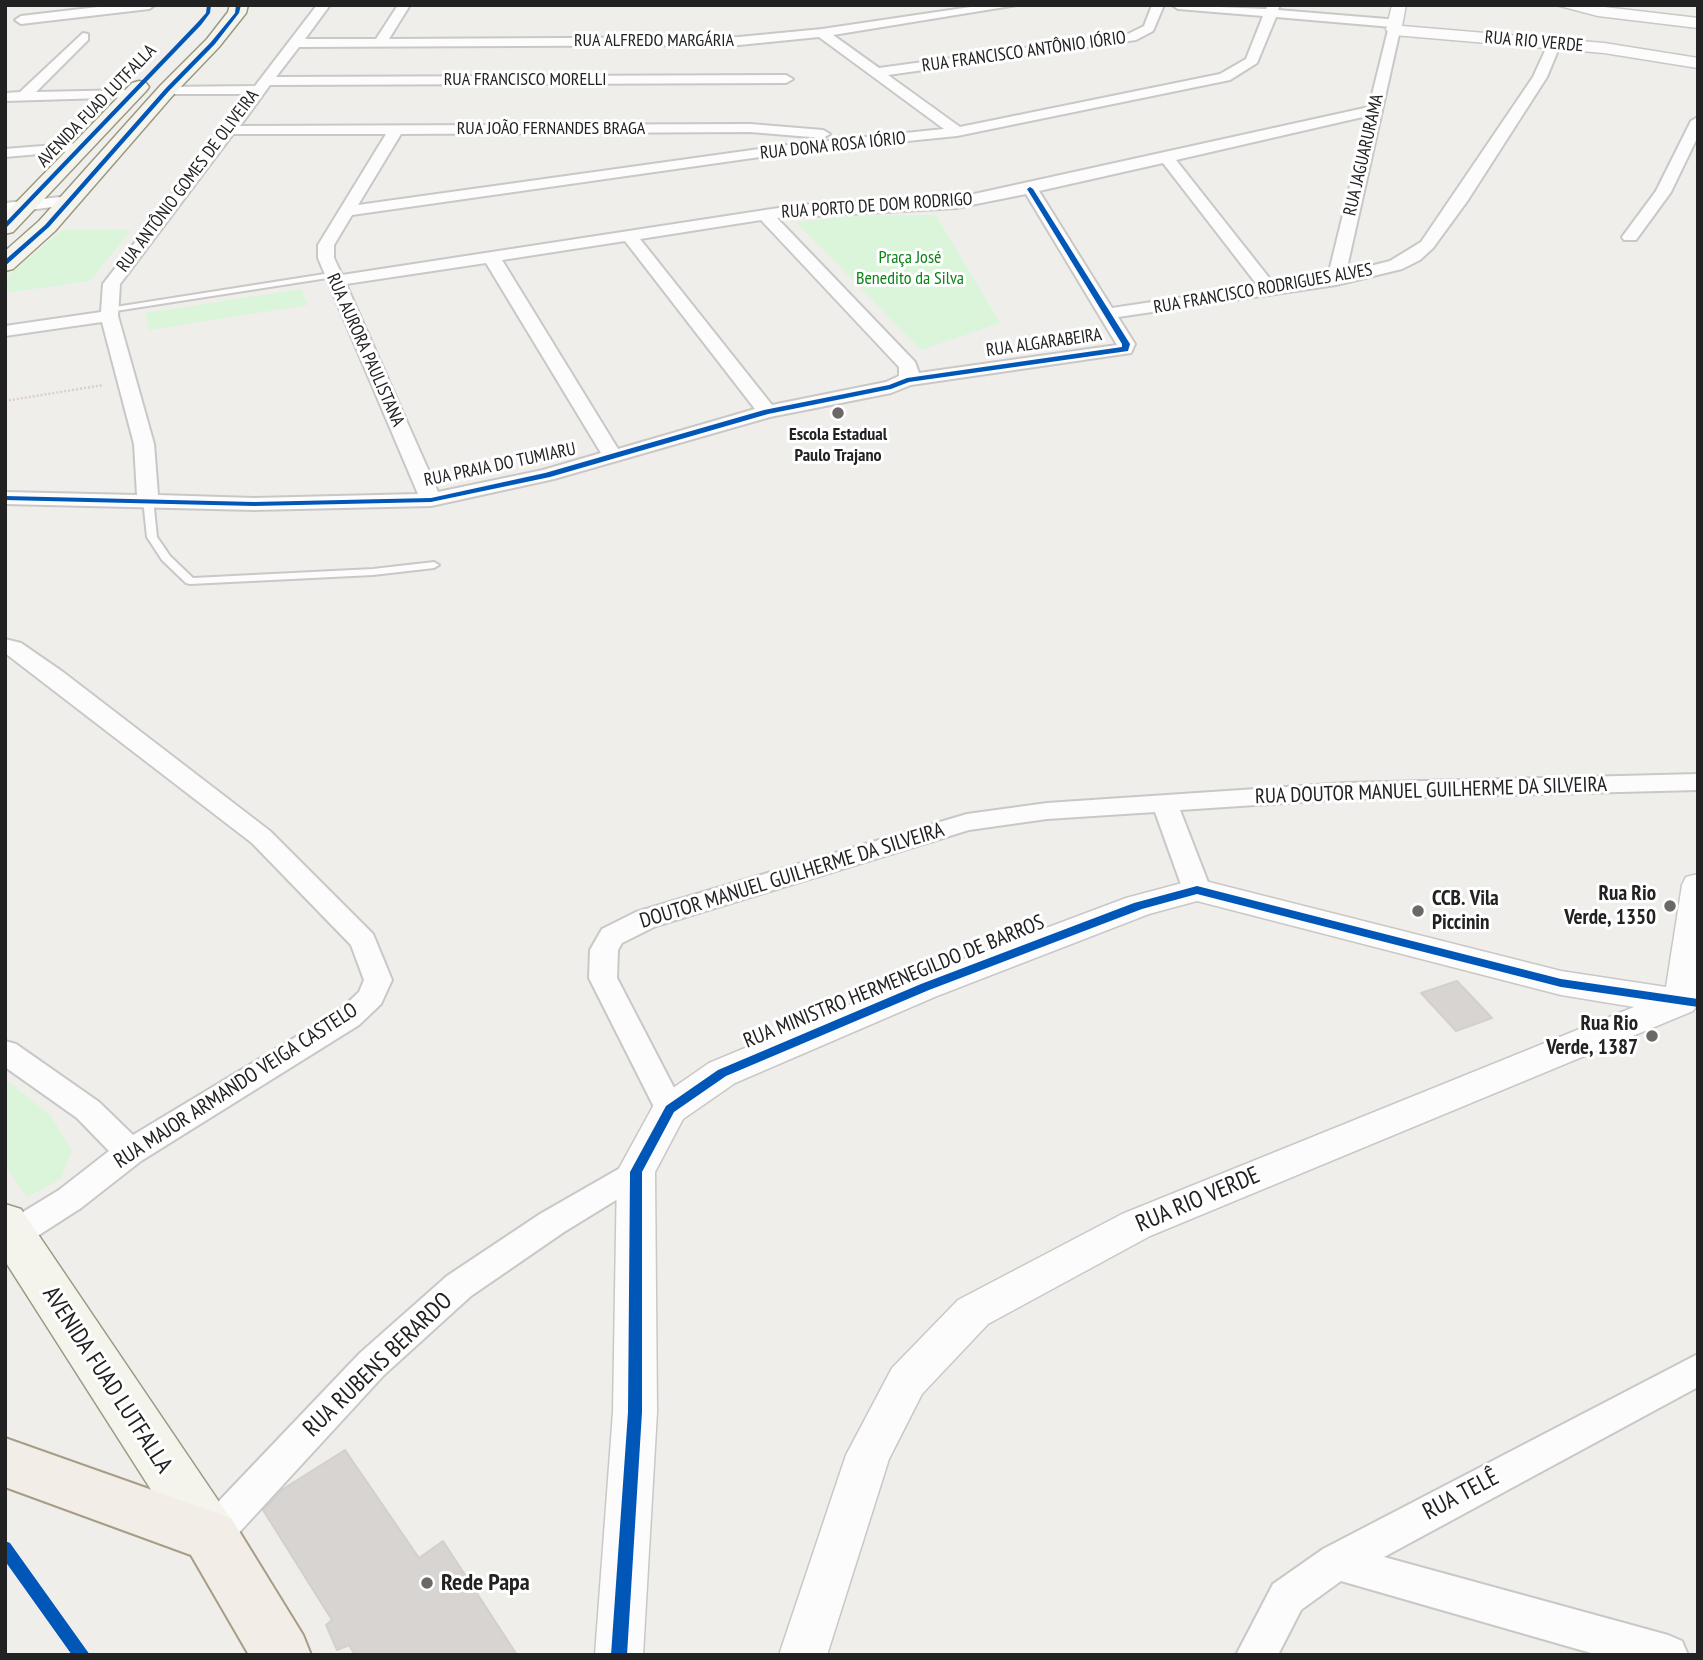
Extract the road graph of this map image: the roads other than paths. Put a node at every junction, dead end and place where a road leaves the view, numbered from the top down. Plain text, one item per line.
1 (149, 5) edge
2 (209, 5) edge
3 (239, 5) edge
4 (324, 5) edge
5 (404, 5) edge
6 (887, 5) edge
7 (1011, 5) edge
8 (1158, 5) edge
9 (1178, 5) edge
10 (1399, 5) edge
11 (1563, 5) edge
12 (1272, 9) edge
13 (22, 20) dead end
14 (887, 22) junction
15 (1698, 23) edge
16 (1395, 27) junction
17 (822, 33) junction
18 (83, 37) dead end
19 (380, 42) junction
20 (295, 43) junction
21 (1555, 43) junction
22 (695, 60) junction
23 (1698, 63) edge
24 (873, 73) junction
25 (786, 79) dead end
26 (260, 86) junction
27 (167, 90) junction
28 (132, 94) junction
29 (5, 97) edge
30 (23, 97) junction
31 (1374, 110) junction
32 (1698, 121) edge
33 (231, 130) junction
34 (396, 130) junction
35 (957, 132) junction
36 (869, 141) junction
37 (80, 147) junction
38 (5, 153) edge
39 (1167, 158) junction
40 (1030, 189) junction
41 (70, 201) junction
42 (30, 204) junction
43 (5, 208) edge
44 (347, 211) junction
45 (765, 215) junction
46 (5, 227) edge
47 (629, 236) junction
48 (1630, 237) dead end
49 (492, 257) junction
50 (5, 264) edge
51 (332, 278) junction
52 (1336, 280) junction
53 (1270, 291) junction
54 (109, 313) junction
55 (1106, 314) junction
56 (5, 331) edge
57 (907, 380) junction
58 (767, 412) junction
59 (613, 457) junction
60 (5, 498) edge
61 (148, 499) junction
62 (431, 500) junction
63 (434, 565) dead end
64 (5, 646) edge
65 (1698, 782) edge
66 (1165, 805) junction
67 (1698, 885) edge
68 (1197, 890) junction
69 (1689, 1003) edge
70 (5, 1052) edge
71 (670, 1108) junction
72 (130, 1152) junction
73 (636, 1172) junction
74 (9, 1228) edge
75 (1698, 1369) edge
76 (5, 1462) edge
77 (211, 1536) junction
78 (1337, 1562) junction
79 (282, 1655) edge
80 (619, 1655) edge
81 (803, 1655) edge
82 (1256, 1655) edge
83 (1668, 1655) edge

1 - 13 street
2 - 28 main road, AVENIDA FUAD LUTFALLA
3 - 27 main road, AVENIDA FUAD LUTFALLA
4 - 20 street, RUA ANTÔNIO GOMES DE OLIVEIRA
5 - 19 street
6 - 14 street
7 - 14 street, RUA ALFREDO MARGÁRIA
8 - 24 street, RUA FRANCISCO ANTÔNIO IÓRIO
9 - 12 street
10 - 16 street
11 - 15 street
12 - 16 street
12 - 35 street, RUA DONA ROSA IÓRIO
14 - 17 street, RUA ALFREDO MARGÁRIA
16 - 21 street, RUA RIO VERDE
16 - 31 street, RUA JAGUARURAMA
17 - 22 street, RUA ALFREDO MARGÁRIA
17 - 24 street
18 - 30 street
19 - 20 street, RUA ALFREDO MARGÁRIA
19 - 22 street, RUA ALFREDO MARGÁRIA
20 - 26 street, RUA ANTÔNIO GOMES DE OLIVEIRA
21 - 23 street, RUA RIO VERDE
21 - 52 street, RUA FRANCISCO RODRIGUES ALVES
22 - 25 street, RUA FRANCISCO MORELLI
22 - 26 street, RUA FRANCISCO MORELLI
24 - 35 street
26 - 27 street, RUA FRANCISCO MORELLI
26 - 33 street, RUA ANTÔNIO GOMES DE OLIVEIRA
27 - 41 main road, AVENIDA FUAD LUTFALLA
28 - 30 street
28 - 37 main road, AVENIDA FUAD LUTFALLA
29 - 30 street
31 - 39 street, RUA PORTO DE DOM RODRIGO
31 - 52 street, RUA JAGUARURAMA
32 - 48 street
33 - 34 street, RUA JOÃO FERNANDES BRAGA
33 - 54 street, RUA ANTÔNIO GOMES DE OLIVEIRA
34 - 36 street, RUA JOÃO FERNANDES BRAGA
34 - 44 street, RUA AURORA PAULISTANA
35 - 36 street, RUA DONA ROSA IÓRIO
36 - 44 street, RUA DONA ROSA IÓRIO
37 - 38 street
37 - 42 main road, AVENIDA FUAD LUTFALLA
39 - 40 street, RUA PORTO DE DOM RODRIGO
39 - 53 street
40 - 45 street, RUA PORTO DE DOM RODRIGO
40 - 55 street, RUA ALGARABEIRA
41 - 42 street
41 - 50 main road, AVENIDA FUAD LUTFALLA
42 - 43 street
42 - 46 main road, AVENIDA FUAD LUTFALLA
44 - 51 street, RUA AURORA PAULISTANA
45 - 47 street, RUA PORTO DE DOM RODRIGO
45 - 57 street
47 - 49 street, RUA PORTO DE DOM RODRIGO
47 - 58 street
49 - 51 street, RUA PORTO DE DOM RODRIGO
49 - 59 street
51 - 54 lane
51 - 62 street, RUA AURORA PAULISTANA
52 - 53 street, RUA FRANCISCO RODRIGUES ALVES
53 - 55 street, RUA FRANCISCO RODRIGUES ALVES
54 - 56 street
54 - 61 street, RUA ANTÔNIO GOMES DE OLIVEIRA
55 - 57 street, RUA ALGARABEIRA
57 - 58 street, RUA PRAIA DO TUMIARU
58 - 59 street, RUA PRAIA DO TUMIARU
59 - 62 street, RUA PRAIA DO TUMIARU
60 - 61 street, RUA PRAIA DO TUMIARU
61 - 62 street, RUA PRAIA DO TUMIARU
61 - 63 lane
64 - 72 street, RUA MAJOR ARMANDO VEIGA CASTELO
65 - 66 street, RUA DOUTOR MANUEL GUILHERME DA SILVEIRA
66 - 68 street
66 - 71 street, DOUTOR MANUEL GUILHERME DA SILVEIRA
67 - 69 street
68 - 69 street, RUA MINISTRO HERMENEGILDO DE BARROS
68 - 71 street, RUA MINISTRO HERMENEGILDO DE BARROS
69 - 81 street, RUA RIO VERDE
70 - 72 street
71 - 73 street, RUA MINISTRO HERMENEGILDO DE BARROS
72 - 74 street, RUA MAJOR ARMANDO VEIGA CASTELO
73 - 77 street, RUA RUBENS BERARDO
73 - 80 street, RUA MINISTRO HERMENEGILDO DE BARROS
74 - 77 main road, AVENIDA FUAD LUTFALLA
75 - 78 street, RUA TELÊ
76 - 77 main road
77 - 79 main road
78 - 82 street, RUA TELÊ
78 - 83 street

